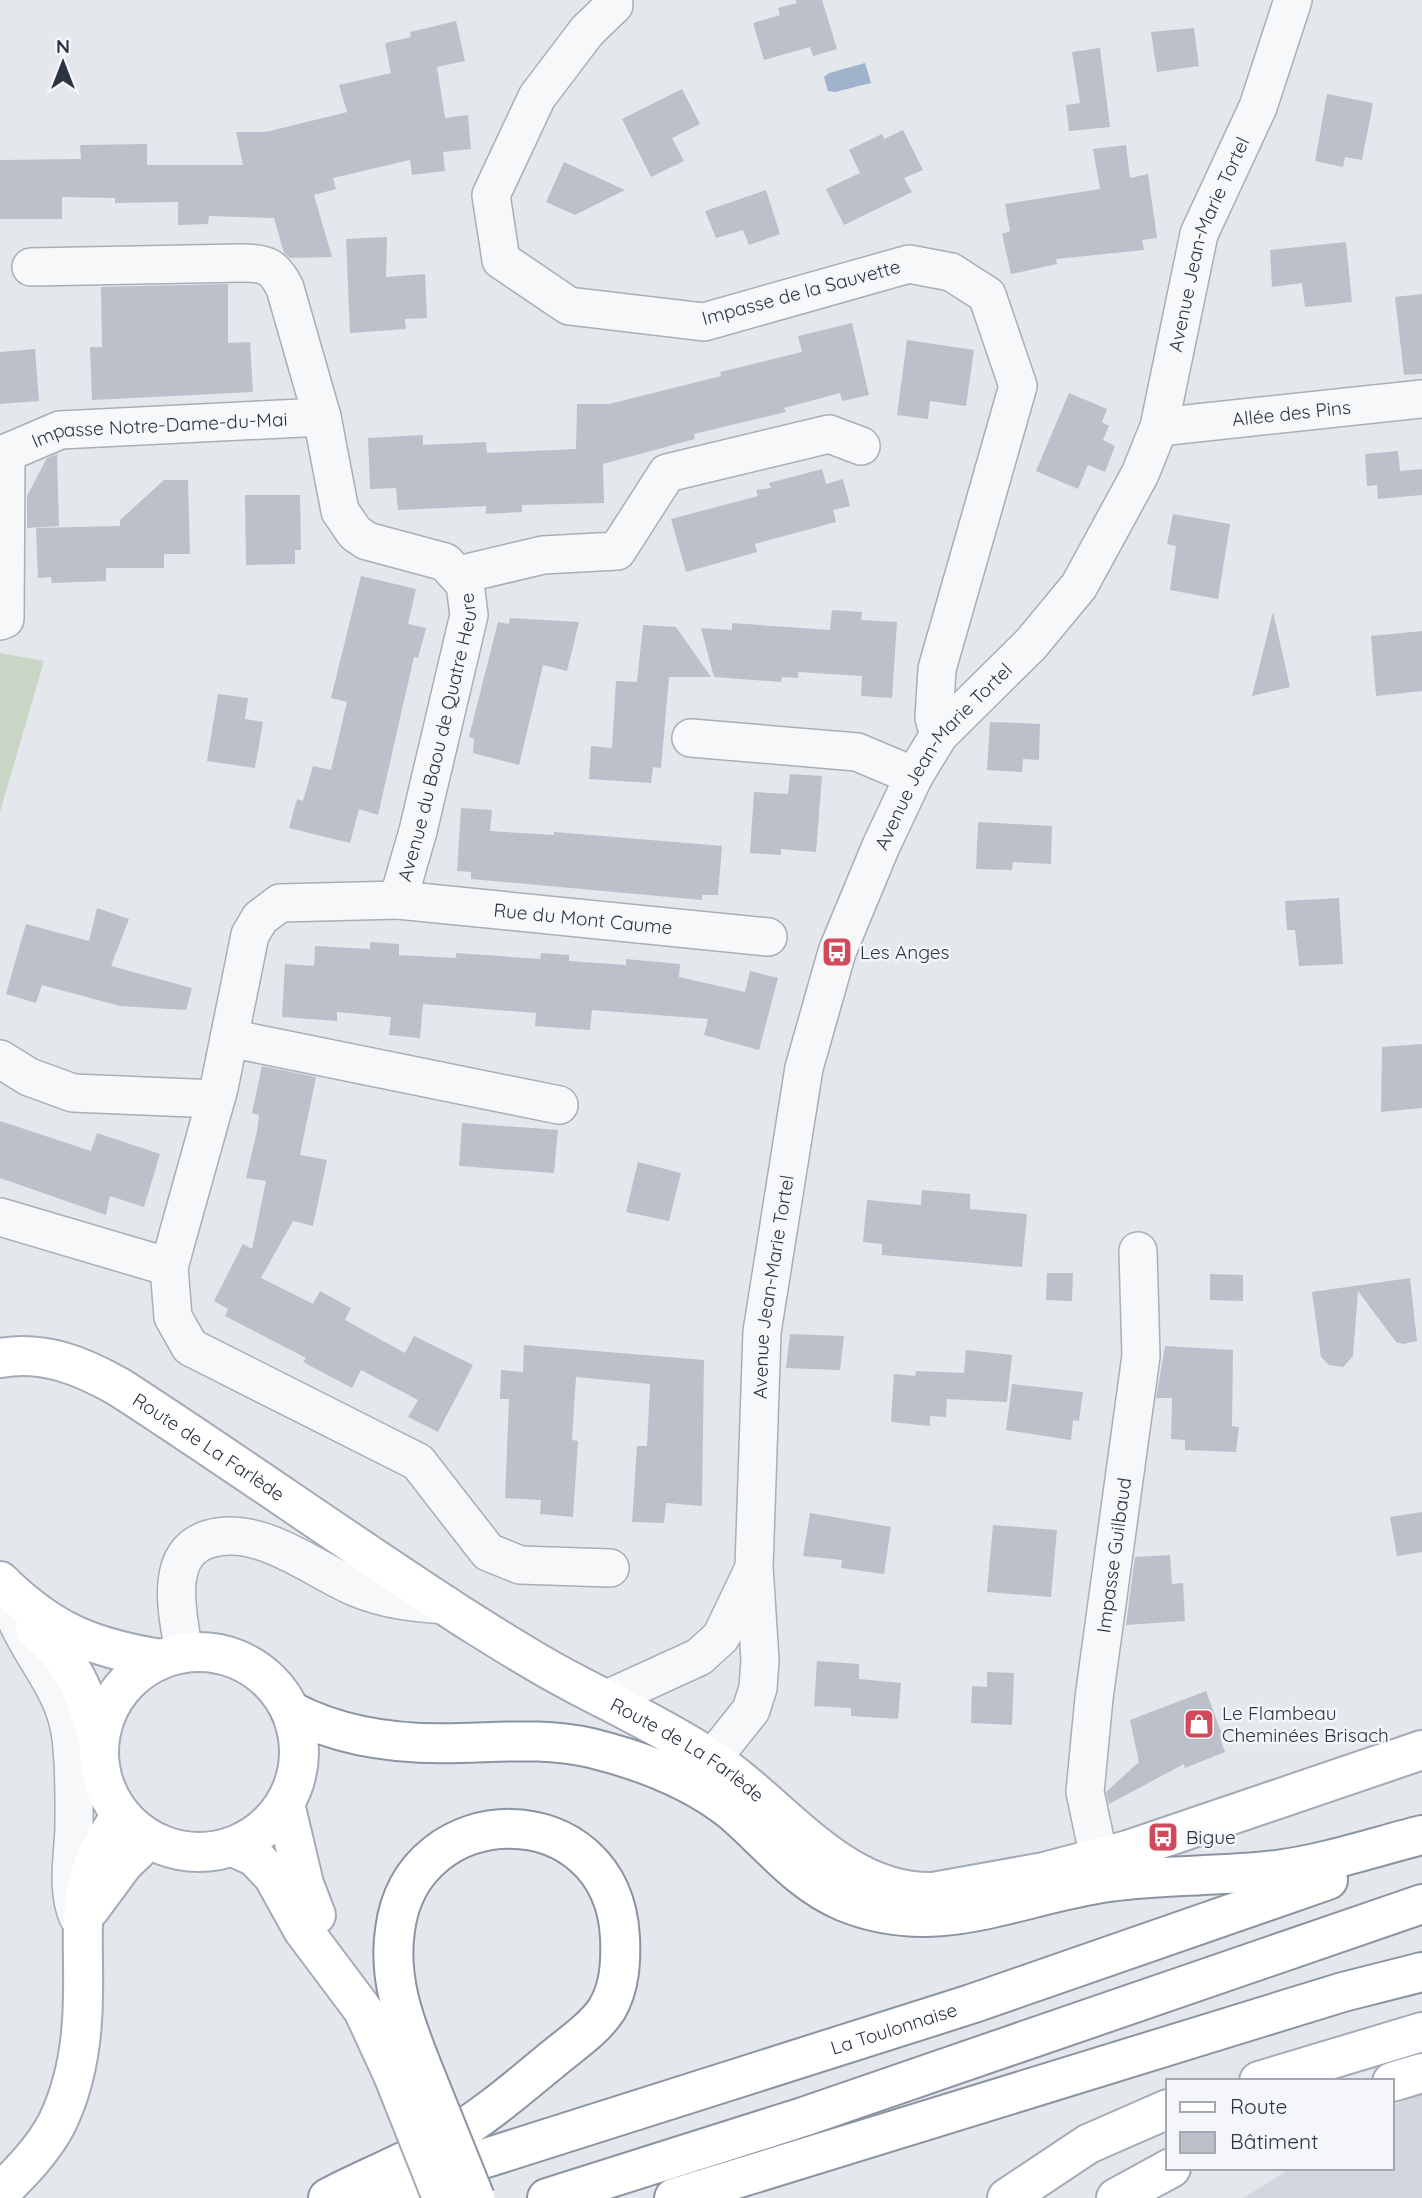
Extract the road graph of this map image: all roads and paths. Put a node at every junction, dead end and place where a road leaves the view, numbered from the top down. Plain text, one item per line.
1 (1293, 0) edge
2 (614, 5) dead end
3 (31, 267) dead end
4 (1422, 399) edge
5 (322, 417) junction
6 (1159, 427) junction
7 (861, 446) dead end
8 (459, 575) junction
9 (0, 621) edge
10 (939, 735) junction
11 (691, 738) dead end
12 (914, 776) junction
13 (398, 900) junction
14 (768, 937) dead end
15 (229, 1038) junction
16 (0, 1059) edge
17 (216, 1099) junction
18 (559, 1105) dead end
19 (0, 1217) edge
20 (1138, 1251) dead end
21 (169, 1267) junction
22 (0, 1358) edge
23 (754, 1567) junction
24 (610, 1568) dead end
25 (4, 1598) edge
26 (446, 1605) junction
27 (172, 1656) junction
28 (607, 1699) junction
29 (291, 1711) junction
30 (98, 1741) junction
31 (1422, 1751) edge
32 (712, 1759) junction
33 (285, 1804) junction
34 (135, 1827) junction
35 (1422, 1835) edge
36 (233, 1847) junction
37 (1422, 1847) edge
38 (1099, 1858) junction
39 (1422, 1904) edge
40 (82, 1925) junction
41 (1422, 1948) edge
42 (328, 1961) junction
43 (1422, 1969) edge
44 (1422, 2032) edge
45 (407, 2070) junction
46 (1422, 2073) edge
47 (1266, 2079) edge
48 (1394, 2081) edge
49 (1166, 2110) edge
50 (810, 2155) junction
51 (1167, 2170) edge
52 (0, 2193) edge
53 (328, 2198) edge
54 (360, 2198) edge
55 (442, 2198) edge
56 (475, 2198) edge
57 (547, 2198) edge
58 (674, 2198) edge
59 (1007, 2198) edge
60 (1116, 2198) edge

1 - 6 street, Avenue Jean-Marie Tortel
2 - 10 street, Impasse de la Sauvette
3 - 5 street, Avenue du Baou de Quatre Heure
4 - 6 street, Allée des Pins
5 - 8 street, Avenue du Baou de Quatre Heure
5 - 9 street, Impasse Notre-Dame-du-Mai
6 - 10 street, Avenue Jean-Marie Tortel
7 - 8 street
8 - 13 street, Avenue du Baou de Quatre Heure
10 - 12 street, Avenue Jean-Marie Tortel
11 - 12 street
12 - 23 street, Avenue Jean-Marie Tortel
13 - 14 street, Rue du Mont Caume
13 - 15 street, Avenue du Baou de Quatre Heure
15 - 17 street, Avenue du Baou de Quatre Heure
15 - 18 street
16 - 17 street
17 - 21 street, Avenue du Baou de Quatre Heure
19 - 21 street
20 - 38 street, Impasse Guilbaud
21 - 24 street
22 - 26 main road, Route de La Farlède
23 - 28 street, Avenue Jean-Marie Tortel
23 - 32 street, Avenue Jean-Marie Tortel
25 - 27 main road
25 - 30 main road
25 - 40 street
26 - 27 street
26 - 28 main road, Route de La Farlède
27 - 29 main road
27 - 30 main road
28 - 32 main road, Route de La Farlède
29 - 33 main road
29 - 35 main road
30 - 34 main road
31 - 38 main road, Route de La Farlède
32 - 38 main road, Route de La Farlède
33 - 36 main road
33 - 42 main road
34 - 36 main road
34 - 40 main road
36 - 42 main road
37 - 54 main road, La Toulonnaise
39 - 57 main road
40 - 52 main road
41 - 50 main road
42 - 45 main road
43 - 50 main road
44 - 47 main road
45 - 53 main road
45 - 55 main road, bridge
45 - 56 main road, bridge
46 - 48 main road
49 - 59 main road
50 - 58 main road
51 - 60 main road

